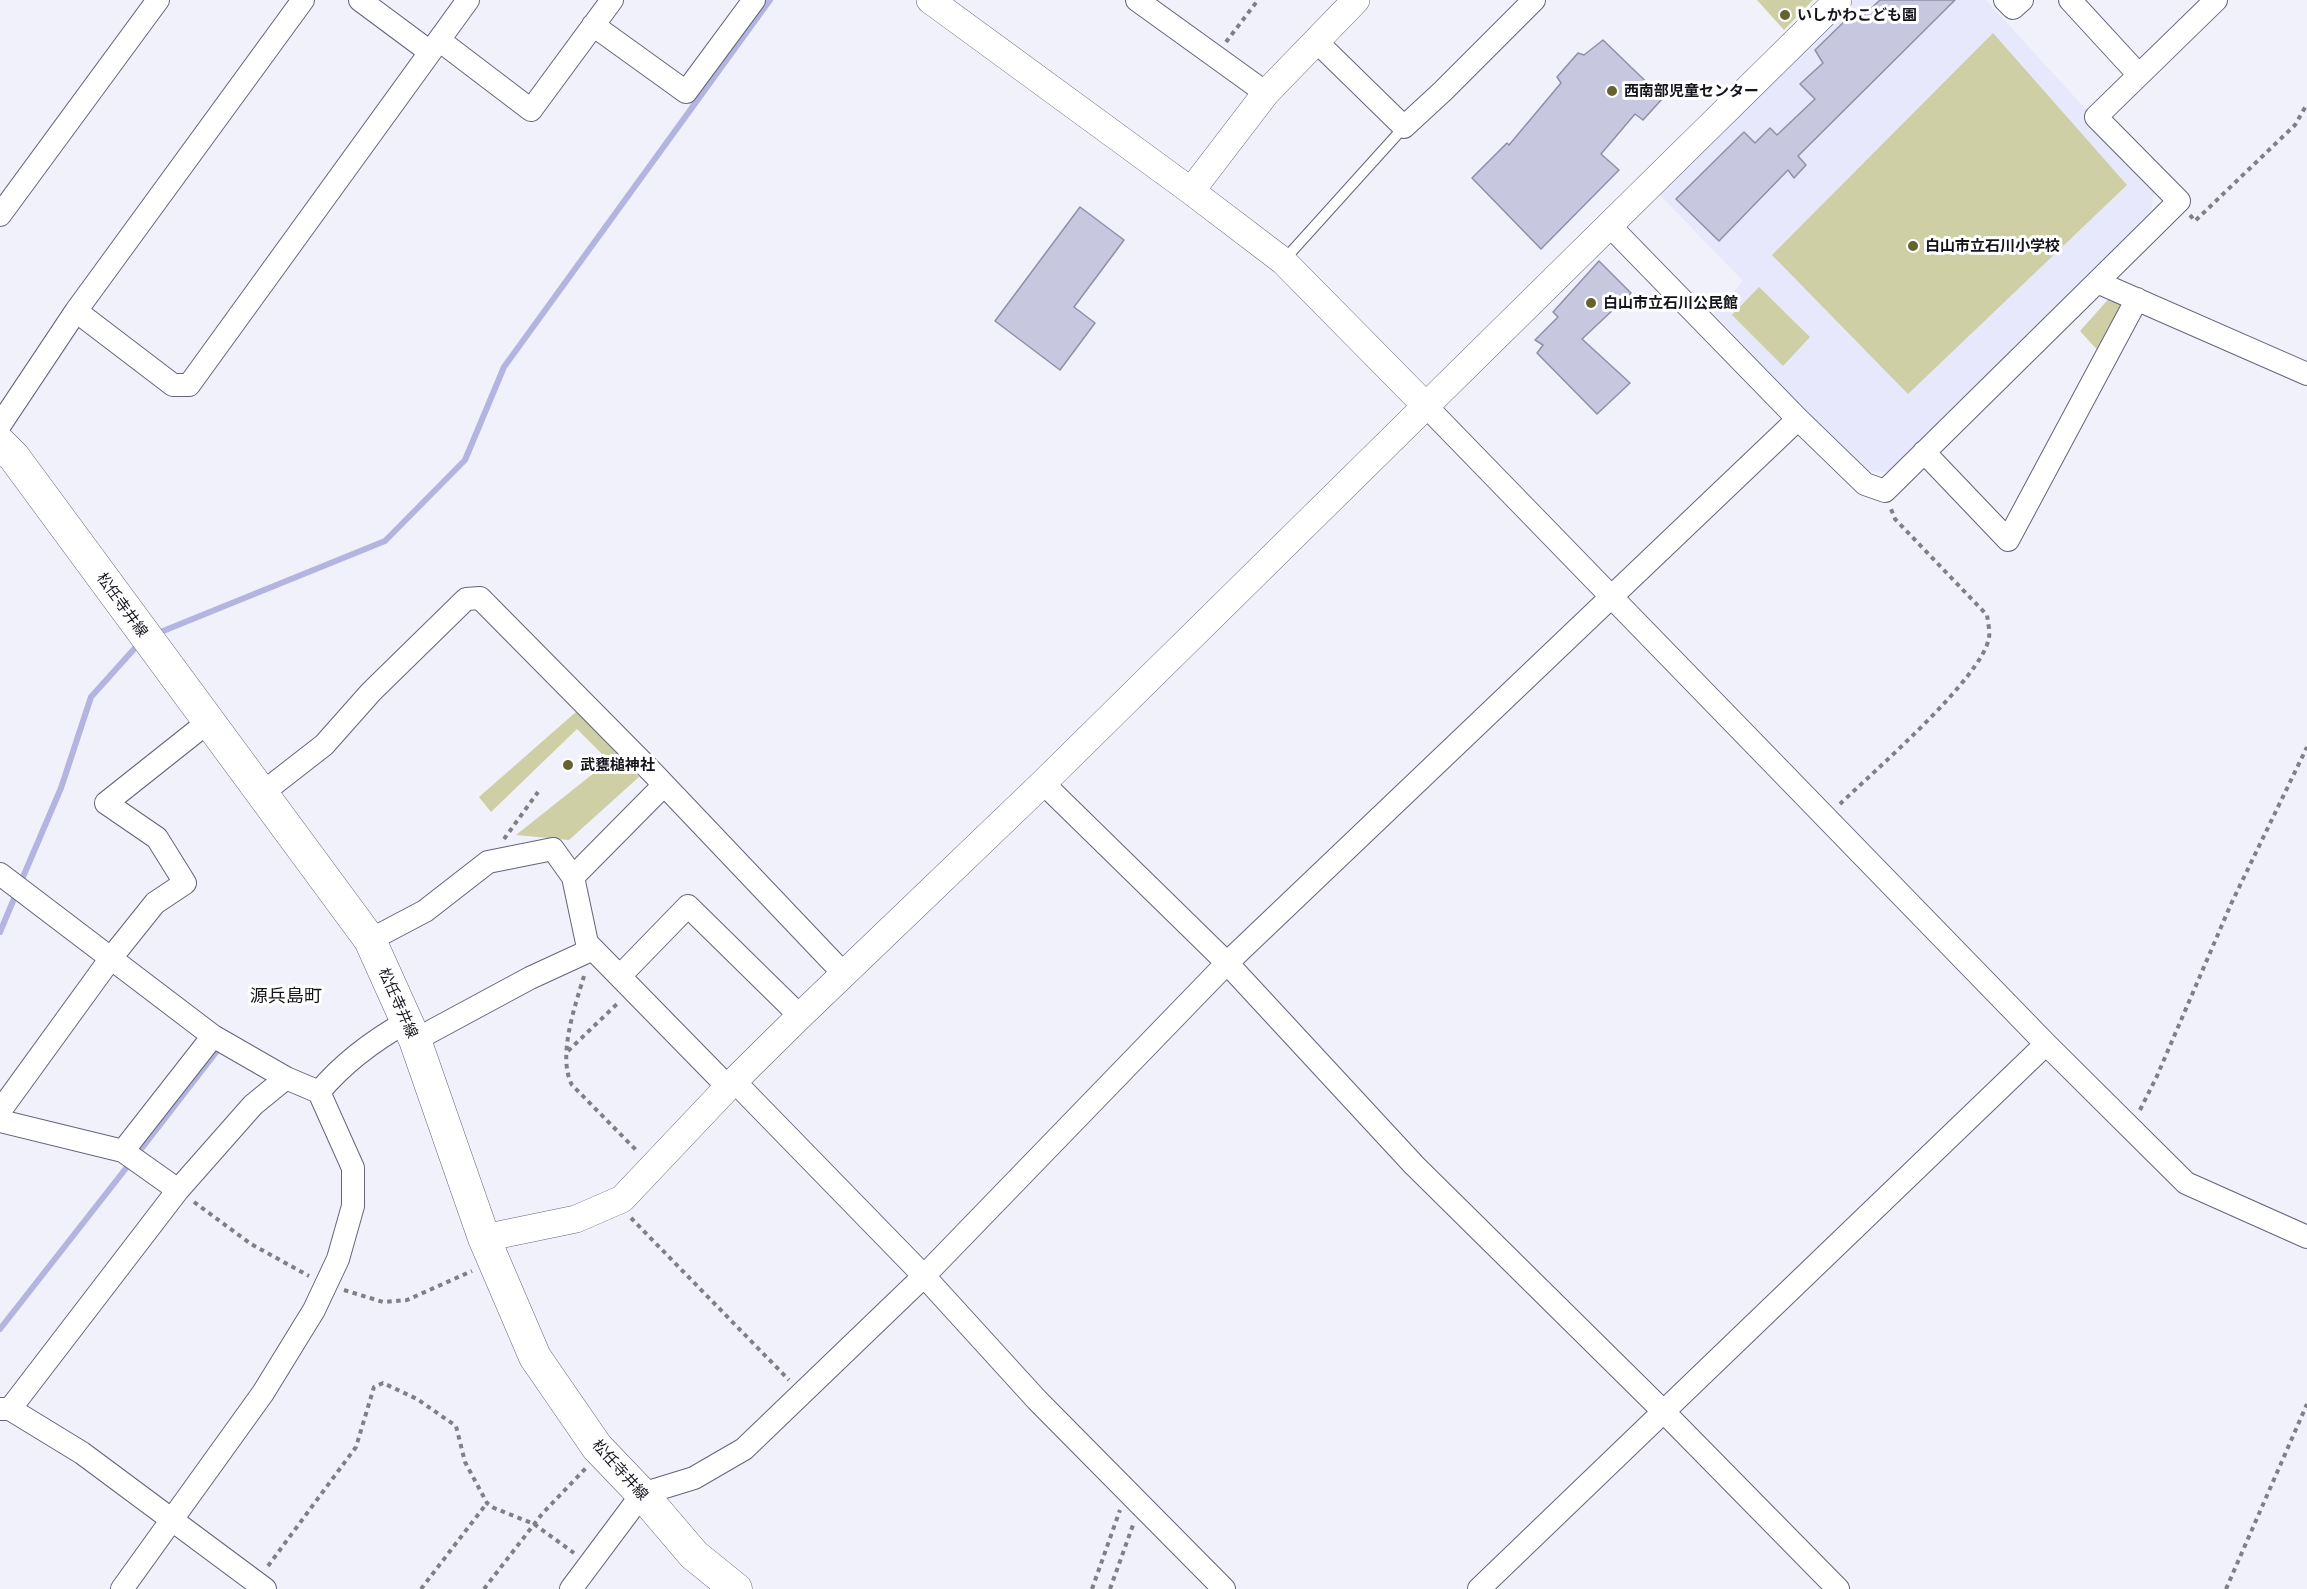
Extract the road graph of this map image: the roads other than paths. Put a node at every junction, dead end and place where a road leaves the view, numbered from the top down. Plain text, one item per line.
1 (158, 0) edge
2 (303, 0) edge
3 (360, 0) edge
4 (468, 0) edge
5 (612, 0) edge
6 (754, 0) edge
7 (930, 0) edge
8 (1137, 0) edge
9 (1356, 0) edge
10 (1534, 0) edge
11 (1838, 0) edge
12 (2005, 0) edge
13 (2022, 0) edge
14 (2070, 0) edge
15 (2216, 0) edge
16 (1162, 7) edge
17 (593, 25) junction
18 (1316, 41) junction
19 (434, 46) junction
20 (2139, 75) junction
21 (1266, 93) junction
22 (1404, 127) junction
23 (1191, 190) junction
24 (0, 215) edge
25 (1610, 226) junction
26 (1283, 261) junction
27 (2097, 282) junction
28 (2137, 299) junction
29 (76, 311) junction
30 (2307, 374) edge
31 (1426, 406) junction
32 (1798, 419) junction
33 (0, 425) edge
34 (0, 443) edge
35 (1924, 452) junction
36 (1611, 598) junction
37 (208, 722) junction
38 (1043, 783) junction
39 (664, 785) junction
40 (261, 794) junction
41 (573, 877) junction
42 (9, 881) edge
43 (370, 940) junction
44 (593, 949) junction
45 (111, 958) junction
46 (1227, 963) junction
47 (845, 975) junction
48 (626, 982) junction
49 (800, 1016) junction
50 (412, 1031) junction
51 (213, 1036) junction
52 (2046, 1044) junction
53 (286, 1078) junction
54 (731, 1085) junction
55 (319, 1092) junction
56 (0, 1111) edge
57 (0, 1121) edge
58 (123, 1151) junction
59 (178, 1190) junction
60 (2307, 1237) edge
61 (484, 1238) junction
62 (924, 1276) junction
63 (5, 1409) edge
64 (1664, 1411) junction
65 (642, 1494) junction
66 (173, 1520) junction
67 (261, 1585) edge
68 (732, 1587) edge
69 (122, 1589) edge
70 (571, 1589) edge
71 (1224, 1589) edge
72 (1479, 1589) edge
73 (1838, 1589) edge

1 - 24 street
2 - 29 street
3 - 19 street
4 - 19 street
5 - 17 street
6 - 17 street
7 - 23 street
8 - 16 street
9 - 18 street
10 - 22 street
11 - 25 street
12 - 13 street
14 - 20 street
15 - 20 street
16 - 21 street
17 - 19 street
18 - 21 street
18 - 22 street
19 - 29 street
20 - 27 street
21 - 23 street
22 - 26 lane
23 - 26 street
25 - 31 street
25 - 32 street
26 - 31 street
27 - 28 street
27 - 35 street
28 - 30 street
28 - 35 street
29 - 33 street
31 - 36 street
31 - 38 street
32 - 35 street
32 - 36 street
34 - 37 main road, 松任寺井線
36 - 46 street
36 - 52 street
37 - 40 main road, 松任寺井線
37 - 45 street
38 - 46 street
38 - 47 street
39 - 40 street
39 - 41 street
39 - 47 street
40 - 43 main road, 松任寺井線
41 - 43 street
41 - 44 street
42 - 45 street
43 - 50 main road, 松任寺井線
44 - 48 street
44 - 50 street
45 - 51 street
45 - 56 street
46 - 62 street
46 - 64 street
47 - 49 street
48 - 49 street
48 - 54 street
49 - 54 street
50 - 55 street
50 - 61 main road, 松任寺井線
51 - 53 street
51 - 58 street
52 - 60 street
52 - 64 street
53 - 55 street
53 - 59 street
54 - 61 street
54 - 62 street
55 - 66 street
57 - 58 street
58 - 59 street
59 - 63 street
61 - 65 main road, 松任寺井線
62 - 65 street
62 - 71 street
63 - 66 street
64 - 72 street
64 - 73 street
65 - 68 main road, 松任寺井線
65 - 70 street
66 - 67 street
66 - 69 street

